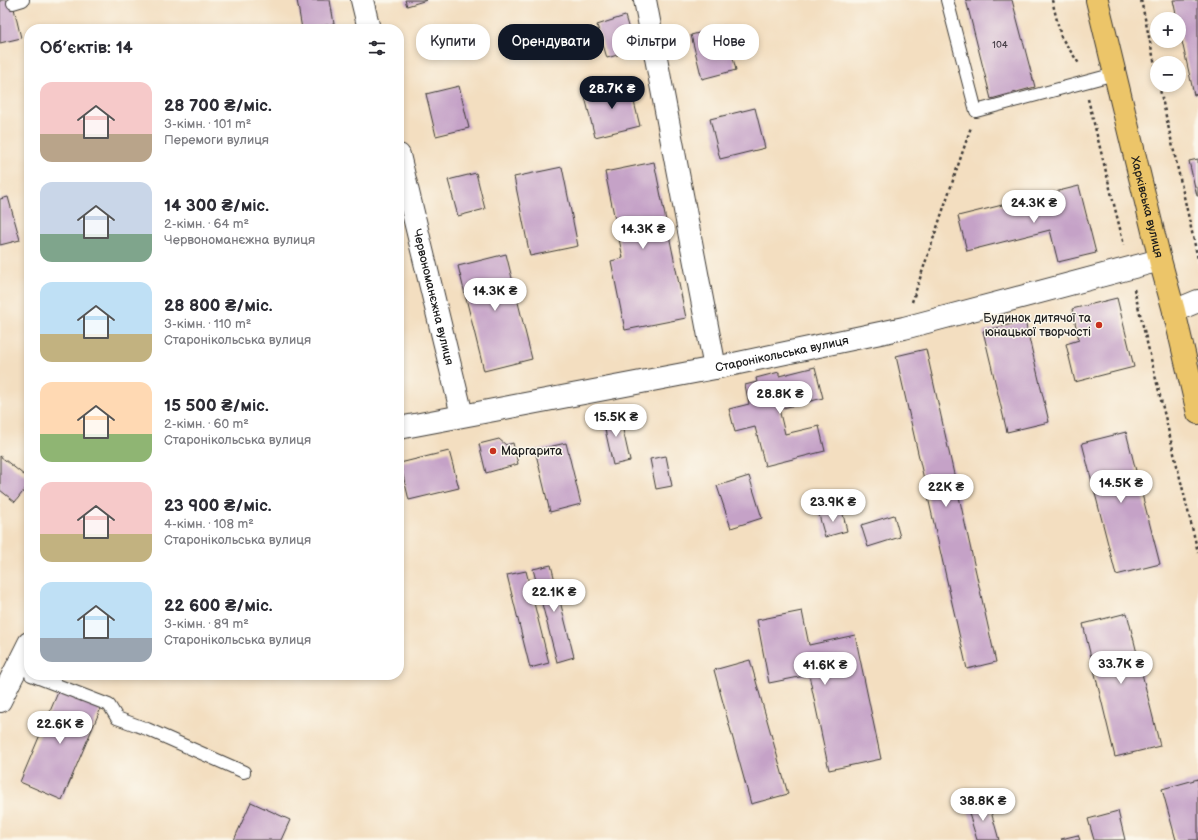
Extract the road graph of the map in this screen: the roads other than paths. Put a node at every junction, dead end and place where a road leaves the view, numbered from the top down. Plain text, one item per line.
1 (362, 0) edge
2 (645, 0) edge
3 (947, 0) edge
4 (1097, 0) edge
5 (368, 24) edge
6 (1115, 74) junction
7 (404, 176) edge
8 (1160, 260) junction
9 (1198, 301) edge
10 (1174, 311) junction
11 (715, 368) junction
12 (1198, 413) edge
13 (462, 415) junction
14 (404, 427) edge
15 (24, 675) edge
16 (45, 680) edge
17 (0, 701) edge
18 (244, 772) dead end

1 - 5 street
2 - 11 street
3 - 6 lane
4 - 6 main road, Харківська вулиця
6 - 8 main road, Харківська вулиця
7 - 13 street, Червономанєжна вулиця
8 - 10 main road, Харківська вулиця
8 - 11 street, Старонікольська вулиця
9 - 10 street
10 - 12 main road, Харківська вулиця
11 - 13 street, Старонікольська вулиця
13 - 14 street, Старонікольська вулиця
15 - 17 street
16 - 18 lane

